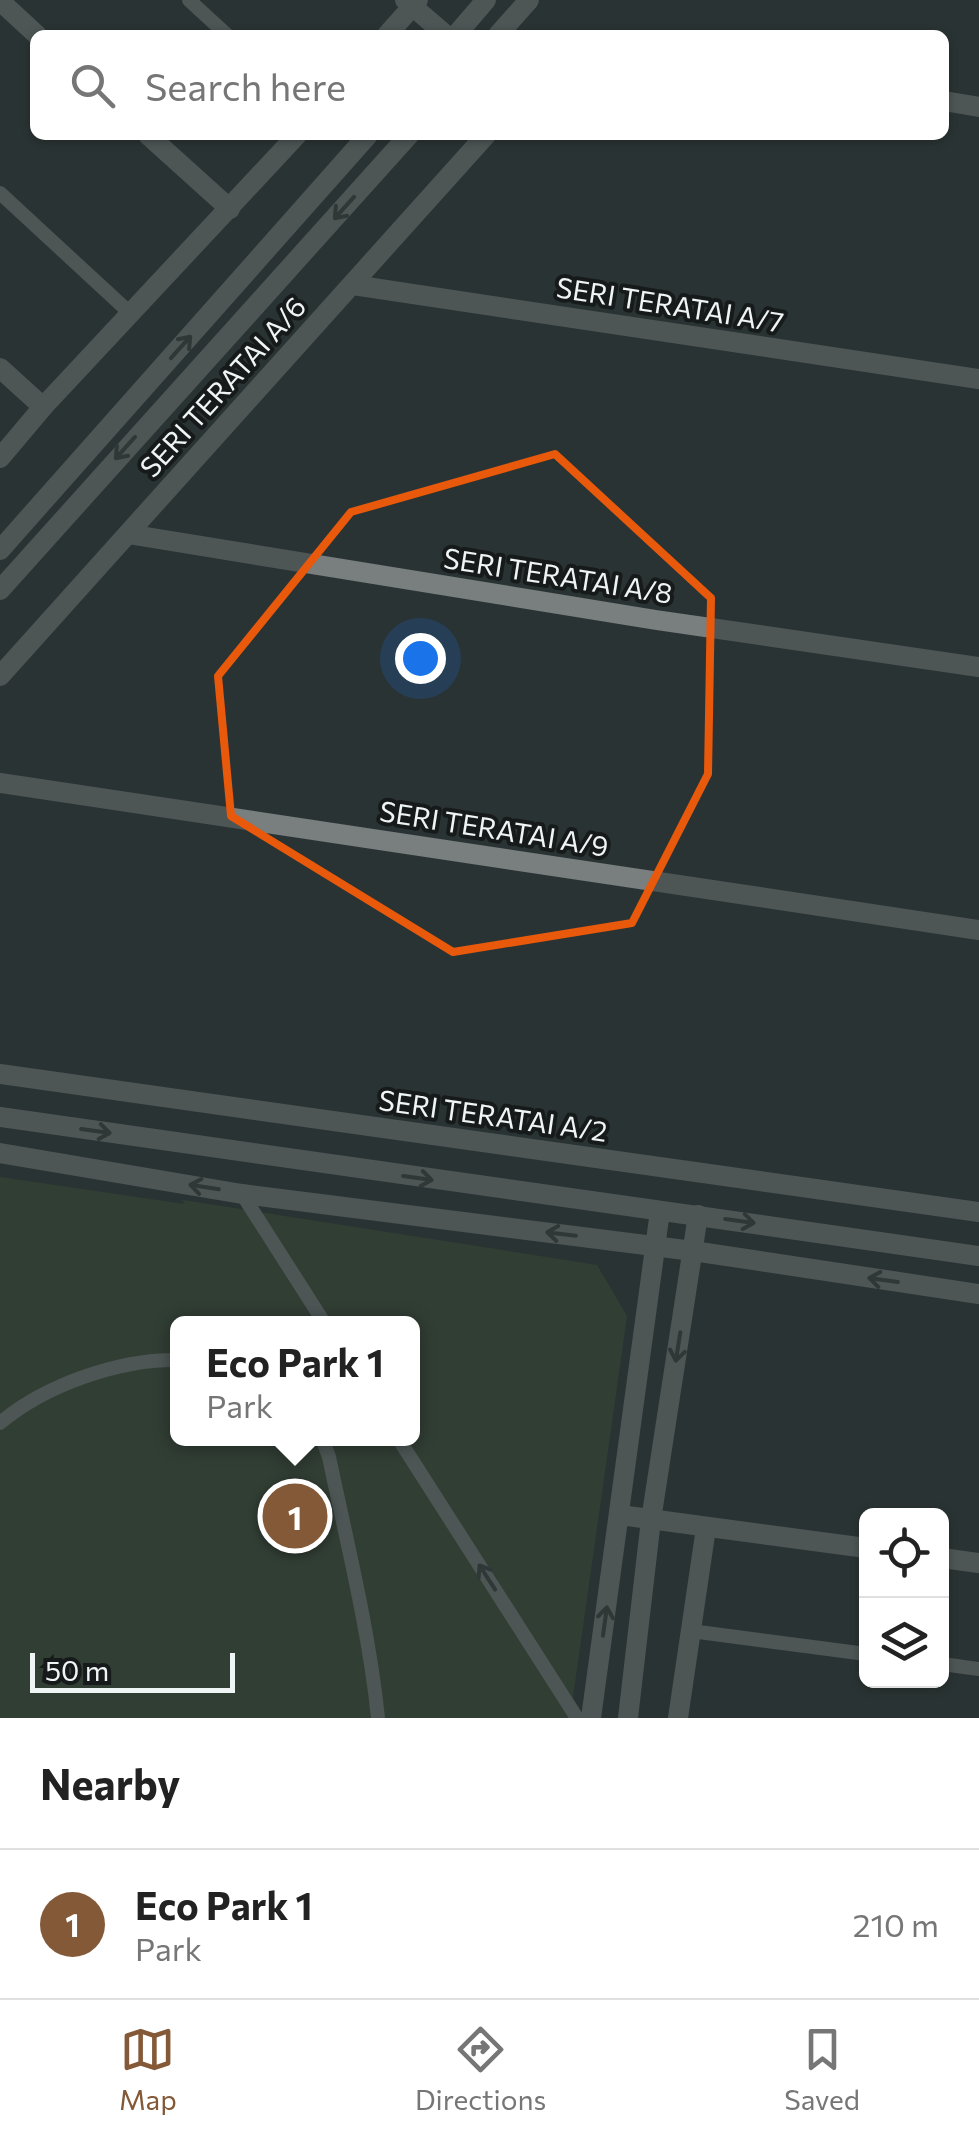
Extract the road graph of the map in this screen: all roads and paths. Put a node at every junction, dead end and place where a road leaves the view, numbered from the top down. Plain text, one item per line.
1 (190, 0) edge
2 (486, 0) edge
3 (529, 0) edge
4 (0, 2) edge
5 (412, 2) edge
6 (31, 30) edge
7 (222, 30) edge
8 (391, 30) edge
9 (441, 30) edge
10 (460, 30) edge
11 (502, 30) edge
12 (949, 103) edge
13 (979, 107) edge
14 (154, 140) edge
15 (293, 140) edge
16 (364, 140) edge
17 (405, 140) edge
18 (482, 140) edge
19 (0, 193) edge
20 (230, 209) junction
21 (353, 285) junction
22 (130, 313) junction
23 (0, 368) edge
24 (979, 379) edge
25 (43, 408) junction
26 (0, 458) edge
27 (128, 534) junction
28 (0, 550) edge
29 (0, 590) edge
30 (979, 667) edge
31 (0, 676) edge
32 (0, 783) edge
33 (979, 930) edge
34 (0, 1074) edge
35 (0, 1117) edge
36 (0, 1153) edge
37 (242, 1194) junction
38 (660, 1211) junction
39 (979, 1212) edge
40 (698, 1215) junction
41 (656, 1247) junction
42 (693, 1251) junction
43 (979, 1256) edge
44 (979, 1294) edge
45 (320, 1316) edge
46 (170, 1360) edge
47 (0, 1423) edge
48 (325, 1446) edge
49 (403, 1446) edge
50 (620, 1515) junction
51 (651, 1520) junction
52 (706, 1528) junction
53 (859, 1547) edge
54 (949, 1559) edge
55 (979, 1564) edge
56 (691, 1631) junction
57 (859, 1653) edge
58 (949, 1665) edge
59 (979, 1669) edge
60 (378, 1718) edge
61 (577, 1718) edge
62 (592, 1718) edge
63 (628, 1718) edge
64 (678, 1718) edge

1 - 7 lane
2 - 10 street
3 - 11 street
4 - 6 street
5 - 8 street
5 - 9 street
12 - 13 street
14 - 20 street
15 - 20 street
28 -> 16 street
17 -> 29 street
18 - 21 street, SERI TERATAI A/6
19 - 22 lane
20 - 22 street
21 - 24 street, SERI TERATAI A/7
21 - 27 street, SERI TERATAI A/6
22 - 25 street
23 - 25 street
25 - 26 street
27 - 30 street, SERI TERATAI A/8
27 - 31 street, SERI TERATAI A/6
32 - 33 street, SERI TERATAI A/9
34 - 39 street, SERI TERATAI A/2
35 -> 38 street
37 -> 36 street
41 -> 37 street
37 - 45 lane
38 - 40 street
38 - 41 street
40 - 42 street
40 -> 43 street
41 - 42 street
41 - 50 street
44 -> 42 street
42 -> 51 street
46 - 47 lane
48 - 60 lane
61 -> 49 lane
50 - 51 street
62 -> 50 street
51 - 52 street
51 - 63 street
52 - 53 street
52 - 56 street
54 - 55 street
56 - 57 lane
56 - 64 street
58 - 59 lane

